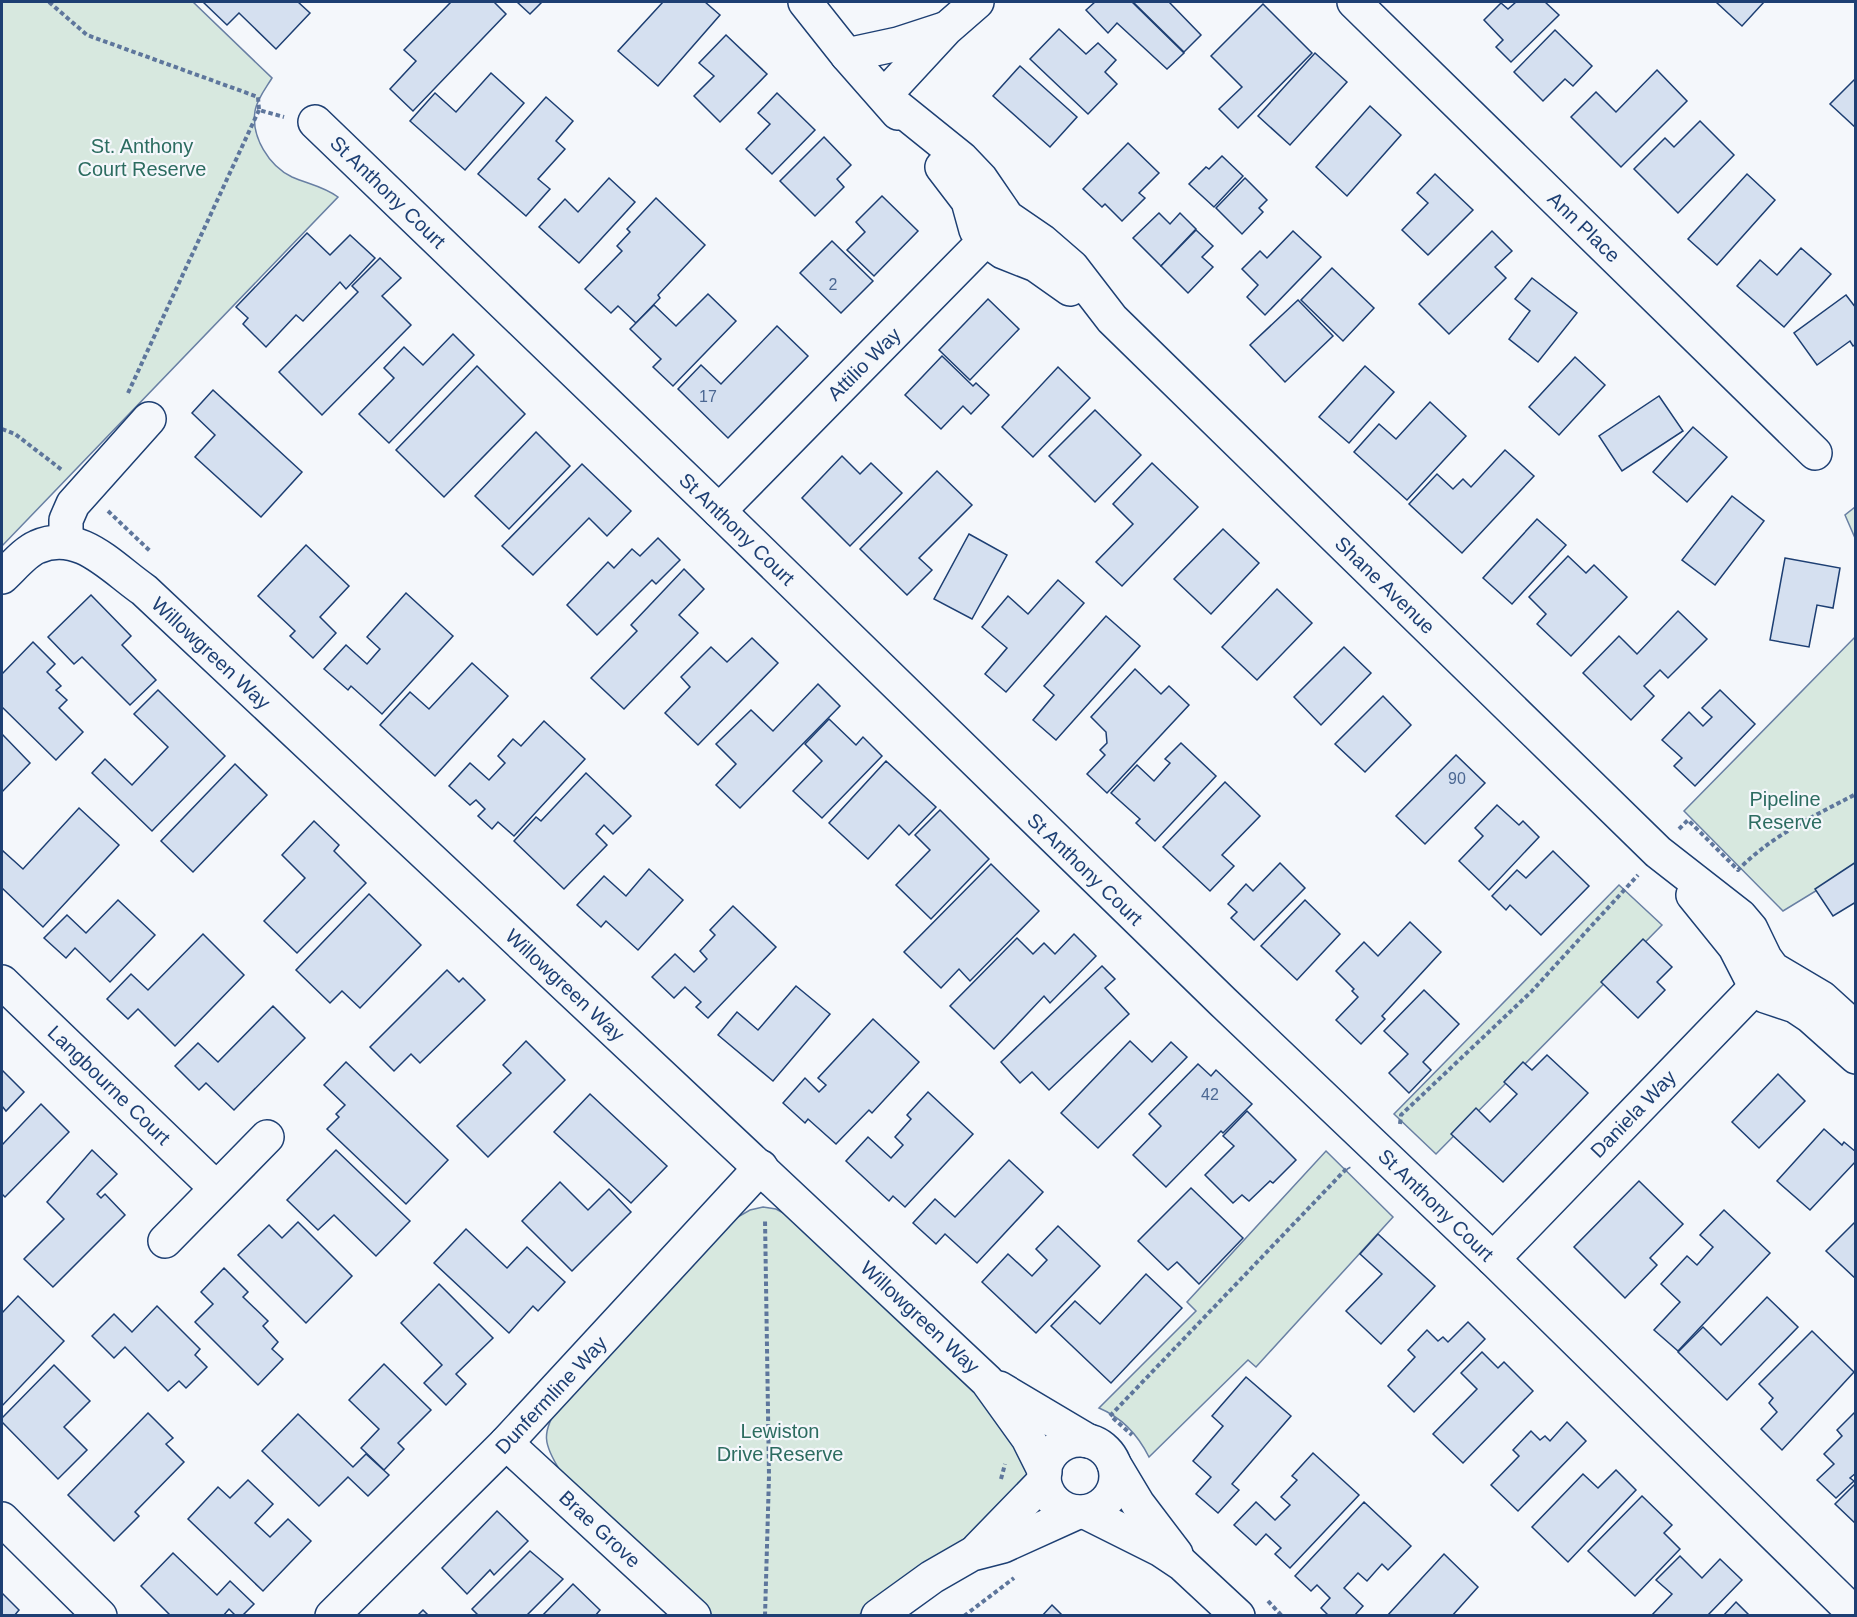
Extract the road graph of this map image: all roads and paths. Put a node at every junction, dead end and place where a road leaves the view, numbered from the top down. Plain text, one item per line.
1 (49, 2) edge
2 (805, 2) edge
3 (976, 2) edge
4 (1354, 2) edge
5 (946, 29) junction
6 (847, 55) junction
7 (884, 96) junction
8 (259, 110) junction
9 (315, 122) joint
10 (996, 229) junction
11 (136, 411) joint
12 (1815, 453) dead end
13 (719, 511) junction
14 (66, 530) junction
15 (2, 559) edge
16 (2, 577) edge
17 (1856, 794) edge
18 (1658, 852) junction
19 (1765, 979) junction
20 (2, 982) edge
21 (1856, 1029) edge
22 (1856, 1056) edge
23 (267, 1137) dead end
24 (751, 1178) junction
25 (216, 1188) junction
26 (165, 1241) dead end
27 (1493, 1259) junction
28 (987, 1381) junction
29 (1088, 1441) junction
30 (506, 1443) junction
31 (1114, 1464) junction
32 (1045, 1476) junction
33 (1082, 1512) junction
34 (2, 1519) edge
35 (972, 1554) junction
36 (1182, 1564) junction
37 (1856, 1615) edge
38 (100, 1616) edge
39 (332, 1616) edge
40 (694, 1616) edge
41 (765, 1616) edge
42 (878, 1616) edge
43 (1238, 1616) edge

1 - 8 path
2 - 6 street, Shane Avenue
3 - 5 street
4 - 12 street, Ann Place
5 - 6 street
5 - 7 street
6 - 7 street, Shane Avenue
7 - 10 street, Shane Avenue
8 - 9 path
8 - 11 path
9 - 13 street, St Anthony Court
10 - 13 street, Attilio Way
10 - 18 street, Shane Avenue
11 - 14 street
13 - 27 street, St Anthony Court
14 - 15 street
14 - 16 street
14 - 24 street, Willowgreen Way
17 - 18 path
18 - 19 street, Shane Avenue
19 - 21 street, Shane Avenue
19 - 22 street
19 - 27 street, Daniela Way
20 - 25 street, Langbourne Court
23 - 25 street
24 - 28 street, Willowgreen Way
24 - 30 street, Dunfermline Way
24 - 41 path
25 - 26 street
27 - 37 street, St Anthony Court
28 - 29 street, Willowgreen Way
28 - 32 street, Willowgreen Way
29 - 31 street
29 - 32 street
30 - 39 street, Dunfermline Way
30 - 40 street, Brae Grove
31 - 33 street
31 - 36 street
32 - 33 street
32 - 35 street
33 - 35 street
33 - 36 street
34 - 38 street
35 - 42 street
36 - 43 street

